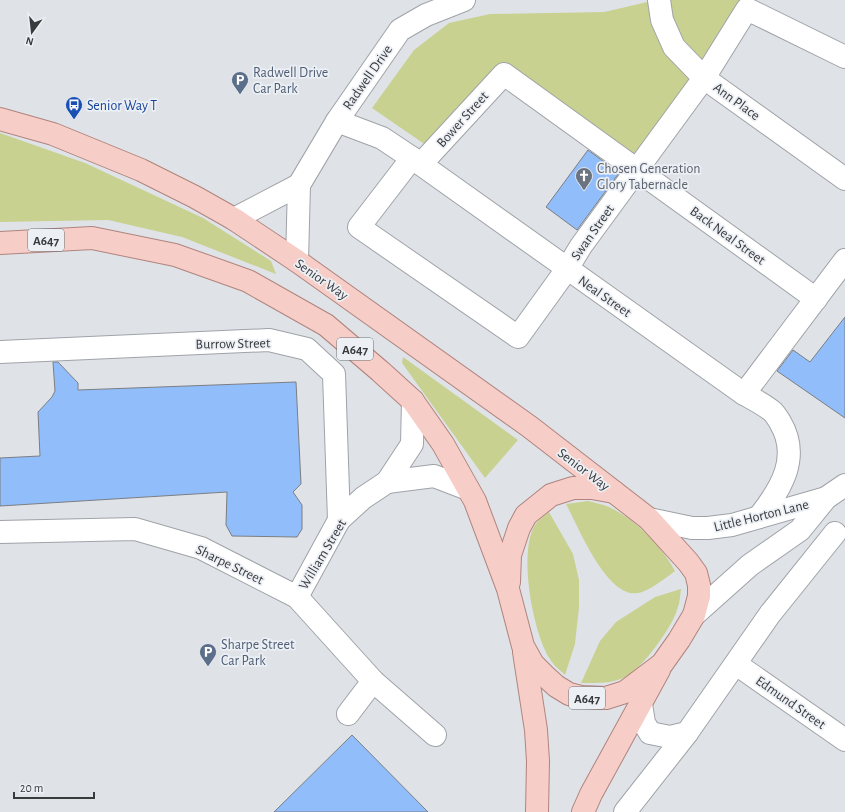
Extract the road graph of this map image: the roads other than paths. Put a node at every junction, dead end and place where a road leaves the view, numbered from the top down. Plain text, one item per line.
1 (464, 0) edge
2 (658, 0) edge
3 (425, 8) edge
4 (845, 57) edge
5 (504, 74) joint
6 (704, 78) junction
7 (0, 120) edge
8 (337, 121) junction
9 (416, 161) junction
10 (637, 169) junction
11 (845, 179) edge
12 (299, 185) junction
13 (234, 219) junction
14 (0, 243) edge
15 (845, 260) edge
16 (297, 261) junction
17 (567, 269) junction
18 (816, 299) junction
19 (518, 337) joint
20 (0, 352) edge
21 (744, 394) junction
22 (413, 401) junction
23 (387, 482) junction
24 (845, 485) edge
25 (468, 489) junction
26 (614, 492) junction
27 (826, 498) junction
28 (759, 517) junction
29 (649, 519) junction
30 (339, 520) junction
31 (0, 532) edge
32 (835, 533) dead end
33 (508, 589) junction
34 (296, 597) junction
35 (694, 615) junction
36 (523, 646) junction
37 (662, 664) junction
38 (736, 664) junction
39 (373, 681) junction
40 (641, 704) junction
41 (348, 714) dead end
42 (686, 733) junction
43 (435, 735) dead end
44 (845, 740) edge
45 (537, 812) edge
46 (583, 812) edge
47 (625, 812) edge

1 - 3 street, Radwell Drive
2 - 6 street, Ann Place
3 - 8 street, Radwell Drive
4 - 6 street, Swan Street
5 - 9 street, Bower Street
5 - 10 street, Back Neal Street
6 - 10 street, Swan Street
6 - 11 street, Ann Place
7 - 13 main road, Senior Way / A647
8 - 9 street, Neal Street
8 - 12 street, Radwell Drive
9 - 17 street, Neal Street
9 - 19 street, Bower Street
10 - 17 street, Swan Street
10 - 18 street, Back Neal Street
12 - 13 street
12 - 16 street, Radwell Drive
13 - 16 main road, Senior Way / A647
14 - 22 main road, Senior Way / A647
15 - 18 street
16 - 26 main road, Senior Way / A647
17 - 19 street, Swan Street
17 - 21 street, Neal Street
18 - 21 street
20 - 30 street, Burrow Street
21 - 28 street, Neal Street
22 - 23 street
22 - 25 main road, Senior Way / A647
23 - 25 street
23 - 30 street, William Street
24 - 27 street, Little Horton Lane
25 - 33 main road, Senior Way / A647
26 - 29 main road, Senior Way / A647
26 - 33 main road, Senior Way / A647
27 - 28 street, Little Horton Lane
27 - 35 street, Little Horton Lane
28 - 29 street, Little Horton Lane
29 - 35 main road, Senior Way / A647
30 - 34 street, William Street
31 - 34 street, Sharpe Street
32 - 38 street
33 - 36 main road, Senior Way / A647
34 - 39 street, Sharpe Street
35 - 37 main road, Senior Way / A647
36 - 37 main road, Senior Way / A647
36 - 45 main road, A647
37 - 40 main road, A647
38 - 42 street
38 - 44 street, Edmund Street
39 - 41 street
39 - 43 street, Sharpe Street
40 - 42 street
40 - 46 main road, A647
42 - 47 street

